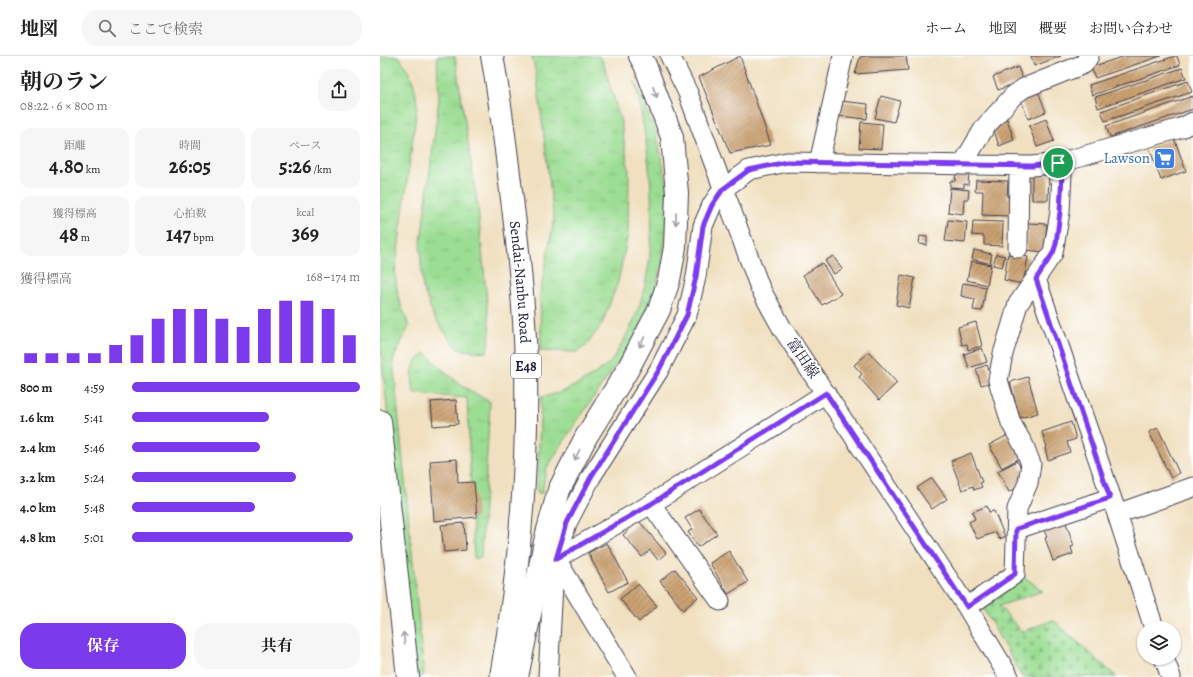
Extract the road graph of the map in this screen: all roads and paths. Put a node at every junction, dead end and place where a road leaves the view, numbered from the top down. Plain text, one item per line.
1 (492, 56) edge
2 (640, 56) edge
3 (670, 56) edge
4 (843, 56) edge
5 (1089, 56) edge
6 (1193, 122) edge
7 (819, 163) junction
8 (1058, 163) junction
9 (962, 165) junction
10 (1020, 166) junction
11 (723, 189) junction
12 (1018, 248) dead end
13 (1036, 279) junction
14 (826, 393) junction
15 (380, 421) edge
16 (1193, 487) edge
17 (651, 504) junction
18 (1114, 506) junction
19 (1016, 529) junction
20 (556, 559) junction
21 (720, 601) dead end
22 (967, 607) junction
23 (1152, 621) edge
24 (1167, 665) edge
25 (408, 677) edge
26 (502, 677) edge
27 (516, 677) edge
28 (548, 677) edge
29 (627, 677) edge
30 (1009, 677) edge
31 (1171, 677) edge

1 - 26 highway, Sendai-Nanbu Road / E48
2 -> 27 highway
3 - 11 street, 富田線
4 - 7 street
5 - 9 street
6 - 8 street
7 - 9 street
7 - 11 street
8 - 10 street
8 - 13 street
9 - 10 street
10 - 12 street
11 - 14 street, 富田線
11 - 20 street
13 - 18 street
13 - 19 street
14 - 17 street
14 - 22 street, 富田線
25 -> 15 highway
16 - 18 street
17 - 20 street
17 - 21 street
18 - 19 street
18 - 23 street
19 - 22 street
20 - 28 street
20 - 29 street
22 - 30 street, 富田線
24 - 31 street

